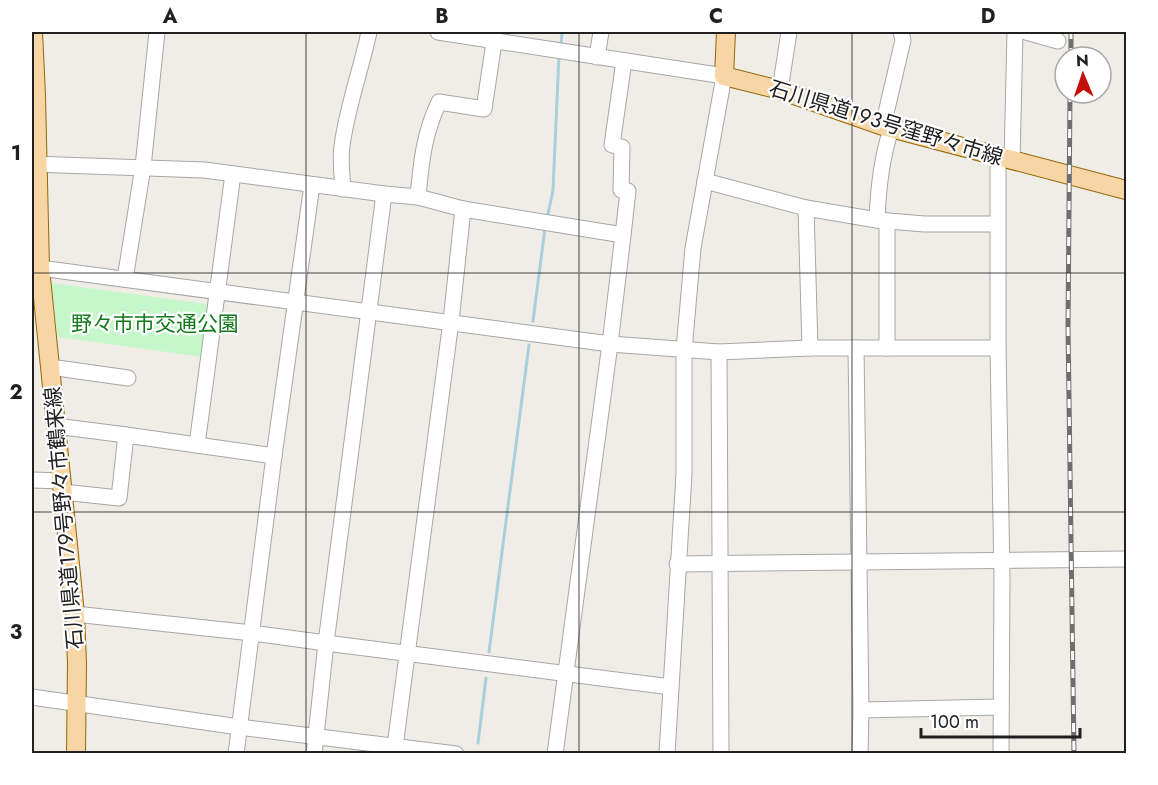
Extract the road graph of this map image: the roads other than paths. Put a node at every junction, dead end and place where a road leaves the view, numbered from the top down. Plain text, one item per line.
1 (33, 32) edge
2 (157, 32) edge
3 (369, 32) edge
4 (438, 32) edge
5 (601, 32) edge
6 (726, 32) edge
7 (789, 32) edge
8 (1015, 32) edge
9 (1026, 32) edge
10 (904, 34) edge
11 (485, 37) edge
12 (1058, 40) dead end
13 (597, 57) junction
14 (624, 61) junction
15 (724, 76) junction
16 (780, 90) junction
17 (34, 95) edge
18 (887, 127) junction
19 (1005, 159) junction
20 (34, 164) edge
21 (143, 167) junction
22 (233, 174) junction
23 (705, 181) junction
24 (312, 185) junction
25 (343, 189) junction
26 (1126, 190) edge
27 (384, 194) junction
28 (418, 197) junction
29 (806, 208) junction
30 (463, 209) junction
31 (882, 221) junction
32 (997, 224) junction
33 (623, 235) junction
34 (40, 268) junction
35 (125, 279) junction
36 (216, 291) junction
37 (297, 302) junction
38 (370, 311) junction
39 (451, 321) junction
40 (610, 344) junction
41 (810, 348) junction
42 (856, 348) junction
43 (887, 348) junction
44 (998, 348) junction
45 (684, 350) junction
46 (718, 352) junction
47 (50, 368) junction
48 (128, 378) dead end
49 (56, 426) junction
50 (126, 435) junction
51 (197, 445) junction
52 (274, 456) junction
53 (32, 480) edge
54 (62, 486) junction
55 (1001, 559) junction
56 (1126, 559) edge
57 (860, 563) junction
58 (677, 564) junction
59 (720, 564) junction
60 (75, 614) junction
61 (252, 633) junction
62 (326, 643) junction
63 (407, 654) junction
64 (565, 674) junction
65 (671, 687) junction
66 (32, 697) edge
67 (76, 702) junction
68 (1000, 707) junction
69 (861, 710) junction
70 (239, 727) junction
71 (316, 735) junction
72 (394, 750) edge
73 (76, 753) edge
74 (236, 753) edge
75 (314, 753) edge
76 (456, 753) edge
77 (555, 753) edge
78 (667, 753) edge
79 (721, 753) edge
80 (860, 753) edge
81 (1001, 753) edge

1 - 17 main road, 石川県道179号野々市鶴来線
2 - 21 street
3 - 25 street
4 - 11 street
5 - 13 street
6 - 15 main road
7 - 16 street
8 - 19 street
9 - 12 street
10 - 18 street
11 - 13 street
11 - 28 street
13 - 14 street
14 - 15 street
14 - 33 street
15 - 16 main road, 石川県道193号窪野々市線
15 - 23 street
16 - 18 main road, 石川県道193号窪野々市線
17 - 20 main road, 石川県道179号野々市鶴来線
18 - 19 main road, 石川県道193号窪野々市線
18 - 31 street
19 - 26 main road, 石川県道193号窪野々市線
19 - 32 street
20 - 21 street
20 - 34 main road, 石川県道179号野々市鶴来線
21 - 22 street
21 - 35 street
22 - 24 street
22 - 36 street
23 - 29 street
23 - 45 street
24 - 25 street
24 - 37 street
25 - 27 street
27 - 28 street
27 - 38 street
28 - 30 street
29 - 31 street
29 - 41 street
30 - 33 street
30 - 39 street
31 - 32 street
31 - 43 street
32 - 44 street
33 - 40 street
34 - 35 street
34 - 47 main road, 石川県道179号野々市鶴来線
35 - 36 street
36 - 37 street
36 - 51 street
37 - 38 street
37 - 52 street
38 - 39 street
38 - 62 street
39 - 40 street
39 - 63 street
40 - 45 street
40 - 64 street
41 - 42 street
41 - 46 street
42 - 43 street
42 - 57 street
43 - 44 street
44 - 55 street
45 - 46 street
45 - 58 street
46 - 59 street
47 - 48 street
47 - 49 main road, 石川県道179号野々市鶴来線
49 - 50 street
49 - 54 main road, 石川県道179号野々市鶴来線
50 - 51 street
50 - 54 street
51 - 52 street
52 - 61 street
53 - 54 street
54 - 60 main road, 石川県道179号野々市鶴来線
55 - 56 street
55 - 57 street
55 - 68 street
57 - 59 street
57 - 69 street
58 - 59 street
58 - 65 street
59 - 79 street
60 - 61 street
60 - 67 main road, 石川県道179号野々市鶴来線
61 - 62 street
61 - 70 street
62 - 63 street
62 - 71 street
63 - 64 street
63 - 72 street
64 - 65 street
64 - 77 street
65 - 78 street
66 - 67 street
67 - 70 street
67 - 73 main road, 石川県道179号野々市鶴来線
68 - 69 street
68 - 81 street
69 - 80 street
70 - 71 street
70 - 74 street
71 - 72 street
71 - 75 street
72 - 76 street

